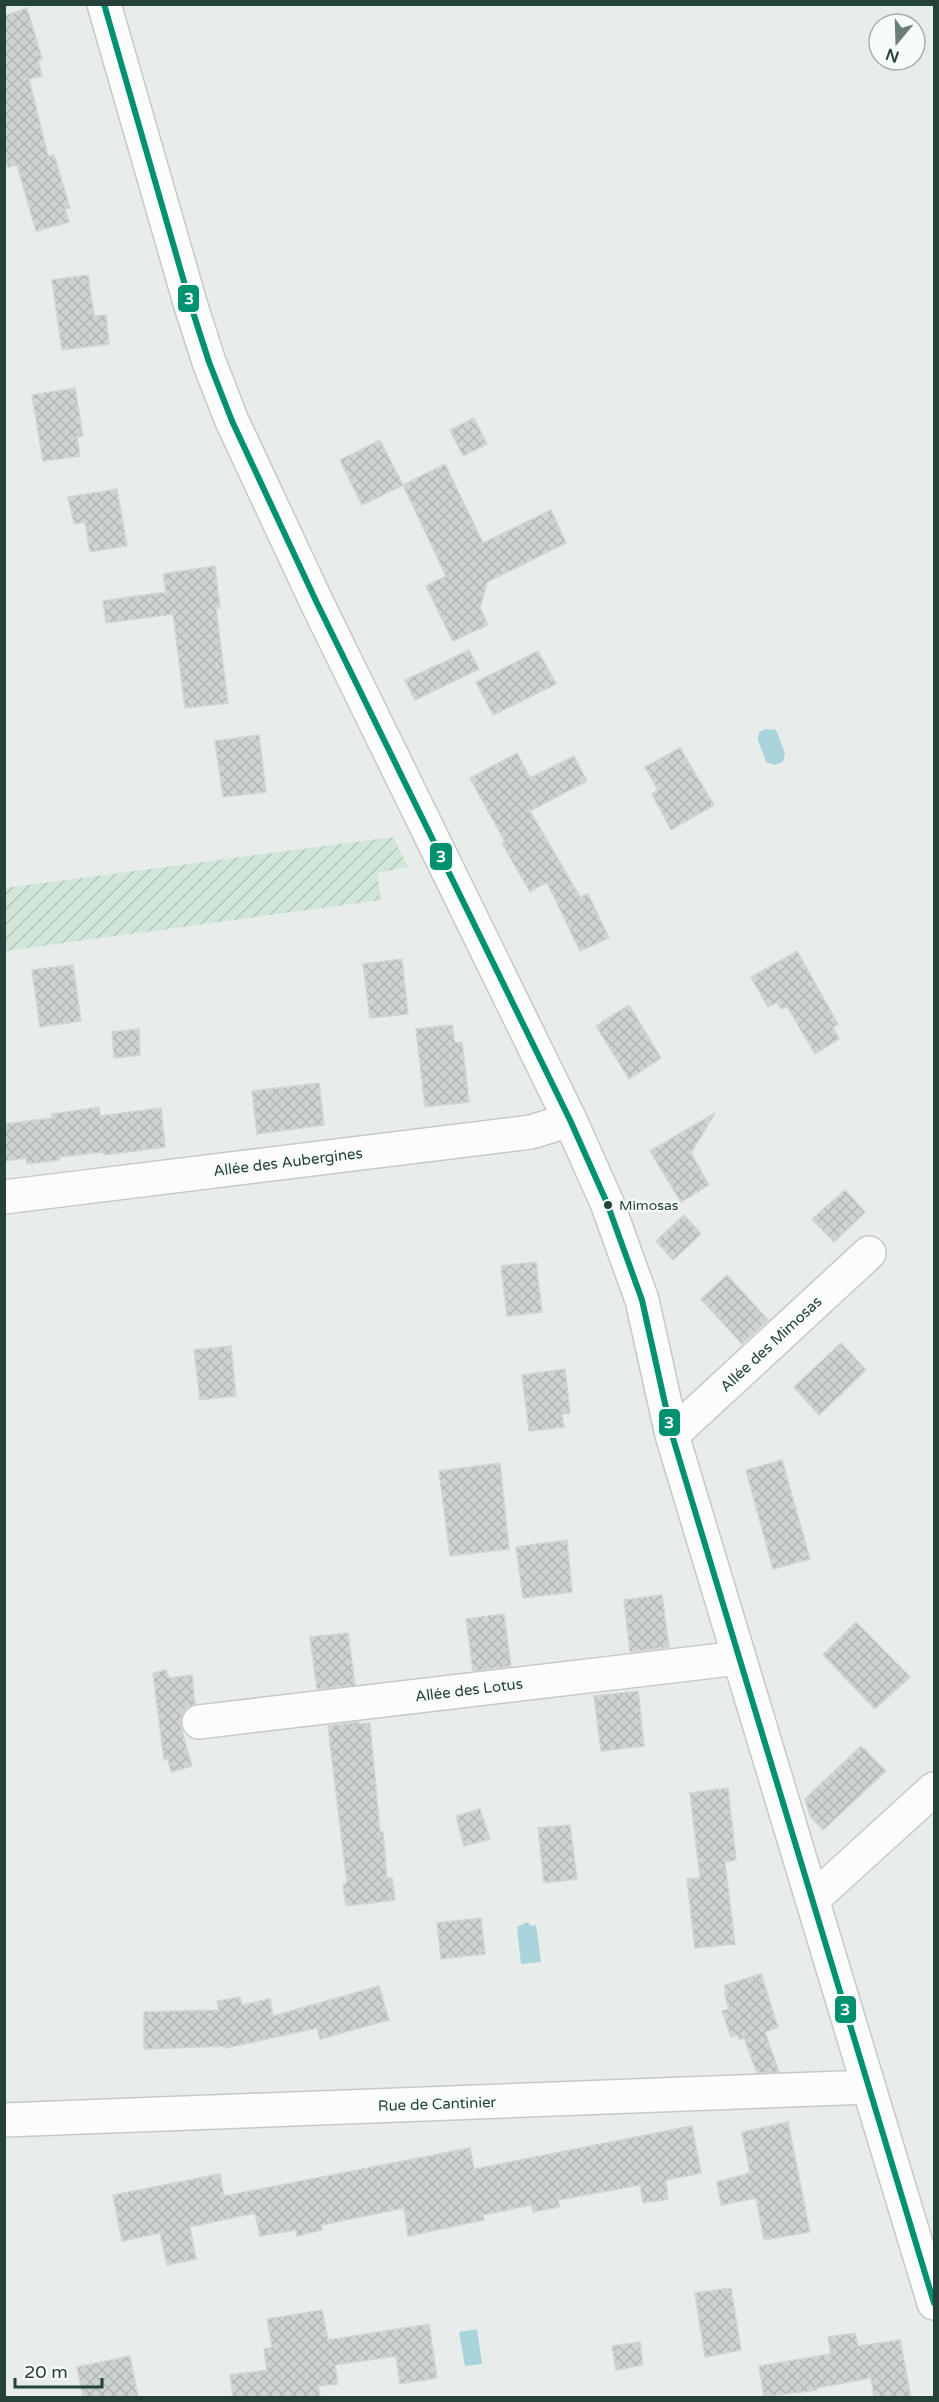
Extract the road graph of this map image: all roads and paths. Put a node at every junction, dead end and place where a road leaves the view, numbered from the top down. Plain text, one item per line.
1 (104, 4) edge
2 (570, 1120) junction
3 (4, 1197) edge
4 (869, 1253) dead end
5 (672, 1435) junction
6 (739, 1658) junction
7 (199, 1722) dead end
8 (934, 1789) edge
9 (812, 1900) junction
10 (869, 2087) junction
11 (4, 2120) edge
12 (934, 2303) edge

1 - 2 street
2 - 3 street, Allée des Aubergines
2 - 5 street
4 - 5 street, Allée des Mimosas
5 - 6 street
6 - 7 street, Allée des Lotus
6 - 9 street
8 - 9 street
9 - 10 street
10 - 11 street, Rue de Cantinier
10 - 12 street

